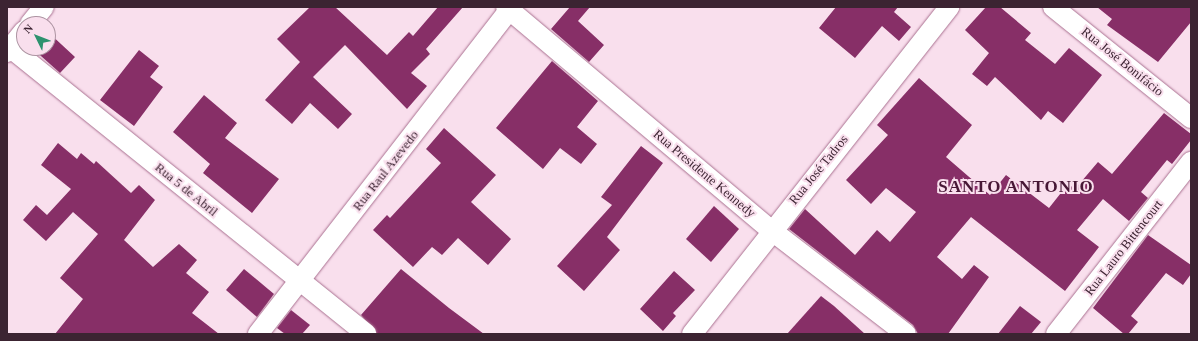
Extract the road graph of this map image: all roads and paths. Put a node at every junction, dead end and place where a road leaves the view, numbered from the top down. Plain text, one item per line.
1 (44, 7) edge
2 (949, 7) edge
3 (1053, 7) edge
4 (509, 8) edge
5 (37, 16) edge
6 (16, 40) edge
7 (8, 48) edge
8 (1191, 118) edge
9 (1191, 162) edge
10 (771, 230) junction
11 (300, 282) junction
12 (258, 334) edge
13 (366, 334) edge
14 (692, 334) edge
15 (906, 334) edge
16 (1056, 334) edge

1 - 5 street
2 - 10 street, Rua José Tadros
3 - 8 street, Rua José Bonifácio
4 - 10 street, Rua Presidente Kennedy
4 - 11 street, Rua Raul Azevedo
6 - 7 street
7 - 11 street, Rua 5 de Abril
9 - 16 street, Rua Lauro Bittencourt
10 - 14 street, Rua José Tadros
10 - 15 street, Rua Presidente Kennedy
11 - 12 street, Rua Raul Azevedo
11 - 13 street, Rua 5 de Abril

